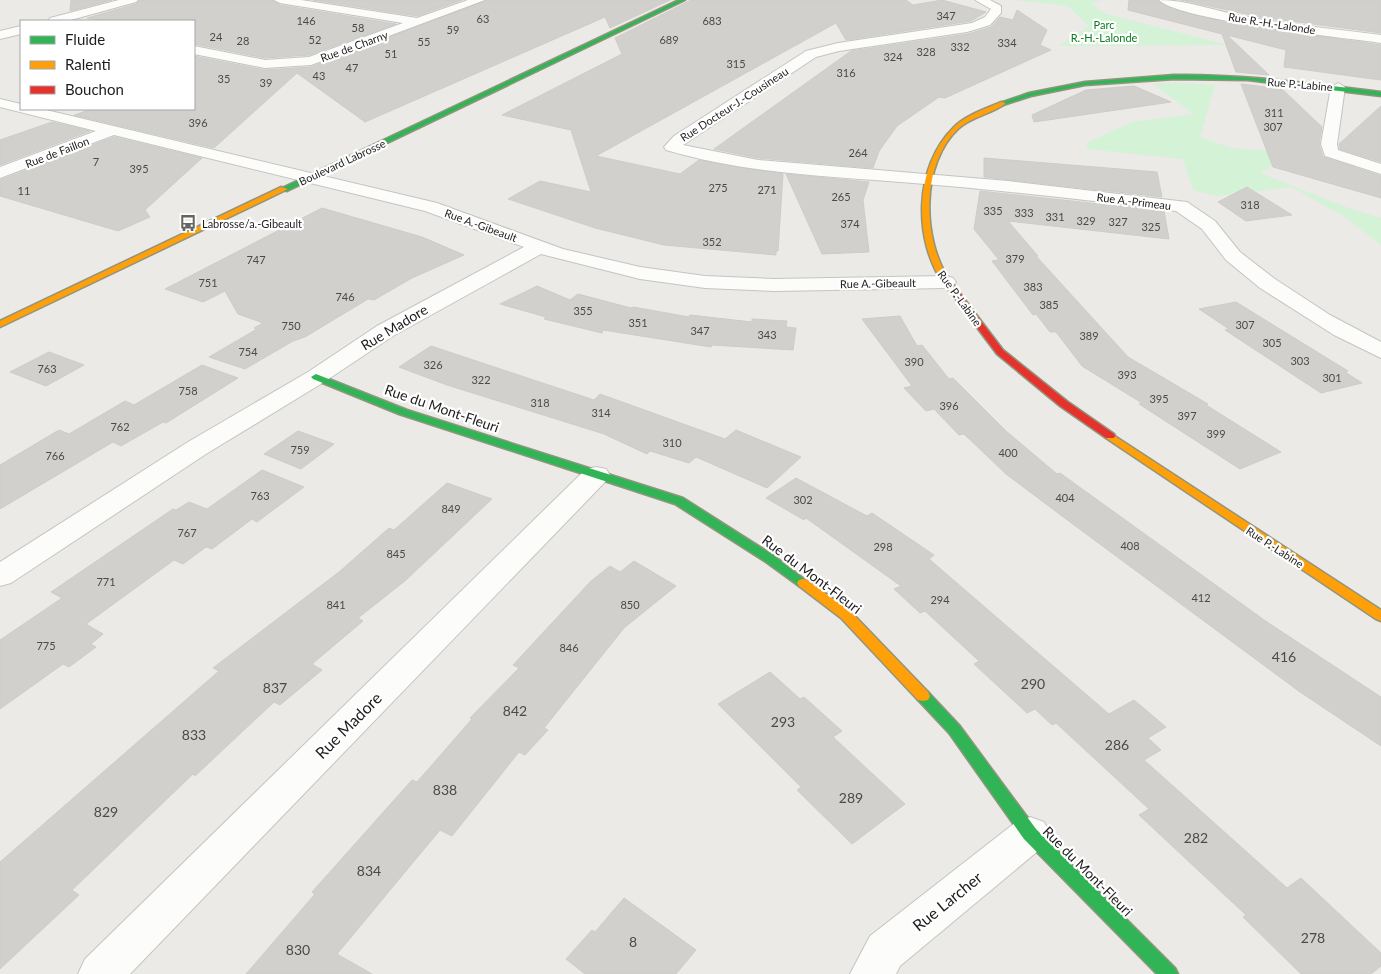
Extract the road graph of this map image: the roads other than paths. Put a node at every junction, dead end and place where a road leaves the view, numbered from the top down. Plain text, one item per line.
1 (132, 0) edge
2 (280, 0) edge
3 (480, 0) edge
4 (683, 0) edge
5 (981, 0) edge
6 (1164, 0) edge
7 (61, 20) edge
8 (420, 22) junction
9 (20, 30) edge
10 (0, 35) edge
11 (1381, 38) edge
12 (195, 50) edge
13 (1338, 87) junction
14 (1381, 94) edge
15 (0, 103) edge
16 (20, 108) edge
17 (30, 110) edge
18 (113, 130) junction
19 (1381, 169) edge
20 (0, 173) edge
21 (310, 177) junction
22 (929, 179) junction
23 (539, 247) junction
24 (946, 282) junction
25 (0, 324) edge
26 (1381, 351) edge
27 (316, 377) junction
28 (596, 475) junction
29 (0, 576) edge
30 (1381, 616) edge
31 (1030, 834) junction
32 (100, 974) edge
33 (872, 974) edge
34 (1169, 974) edge

1 - 7 street
2 - 8 street
3 - 8 street, Rue de Charny
4 - 21 street, Boulevard Labrosse
5 - 22 street, Rue Docteur-J.-Cousineau
6 - 11 street, Rue R.-H.-Lalonde
8 - 12 street, Rue de Charny
9 - 10 street
13 - 14 street, Rue P.-Labine
13 - 19 street
13 - 22 street, Rue P.-Labine
15 - 16 street, Rue A.-Gibeault
17 - 18 street, Rue A.-Gibeault
18 - 20 street, Rue de Faillon
18 - 21 street, Rue A.-Gibeault
21 - 23 street, Rue A.-Gibeault
21 - 25 street, Boulevard Labrosse
22 - 24 street, Rue P.-Labine
22 - 26 street, Rue A.-Primeau
23 - 24 street, Rue A.-Gibeault
23 - 27 street, Rue Madore
24 - 30 street, Rue P.-Labine
27 - 28 street, Rue du Mont-Fleuri
27 - 29 street, Rue Madore
28 - 31 street, Rue du Mont-Fleuri
28 - 32 street, Rue Madore
31 - 33 street, Rue Larcher
31 - 34 street, Rue du Mont-Fleuri

